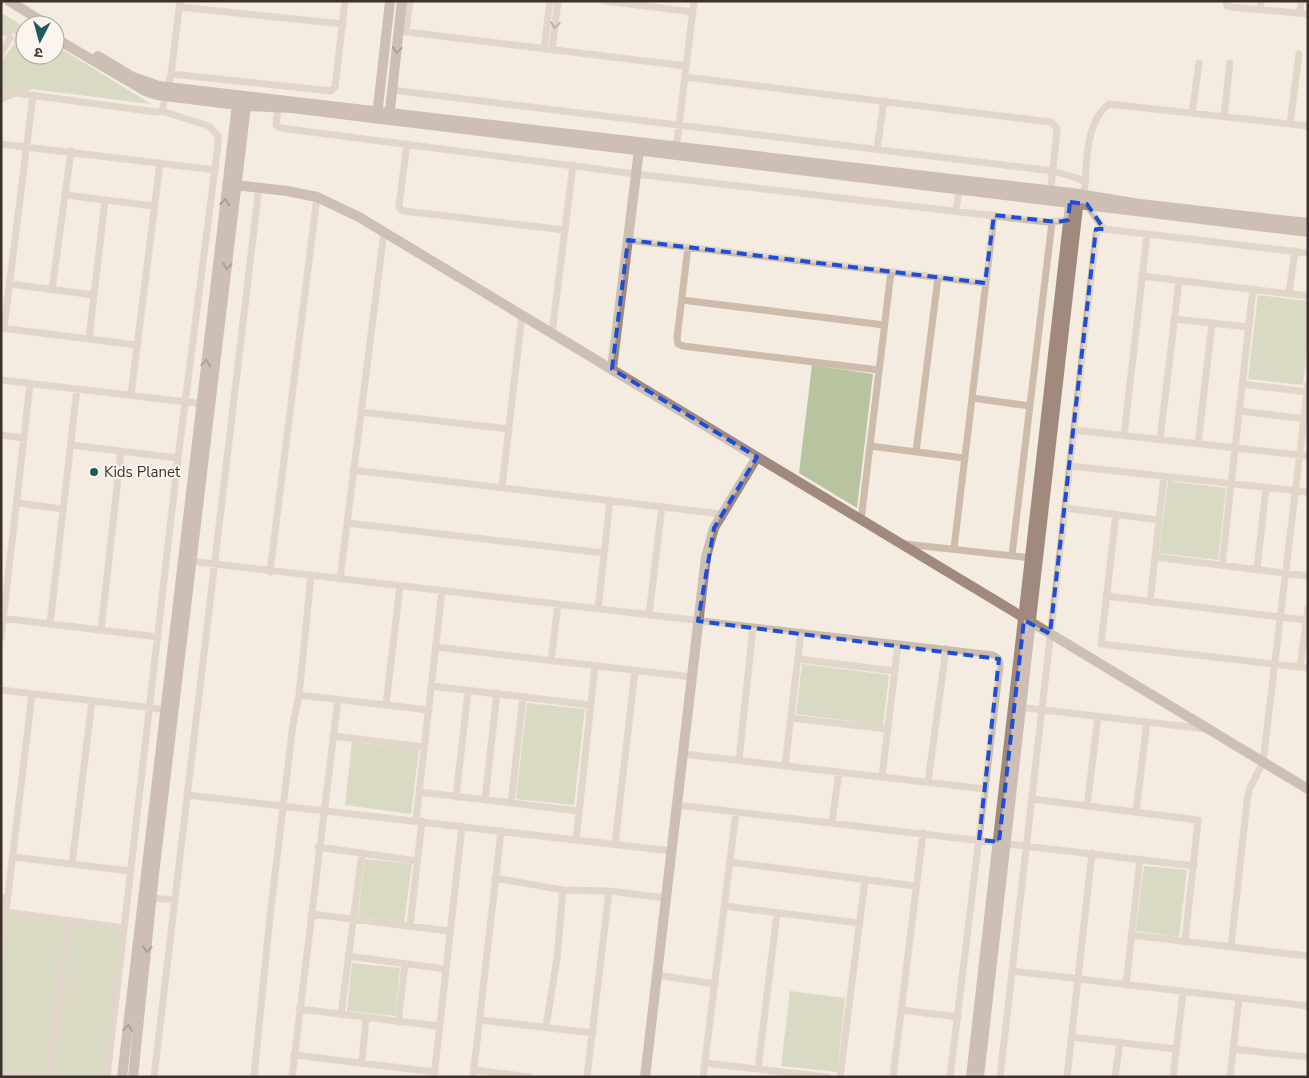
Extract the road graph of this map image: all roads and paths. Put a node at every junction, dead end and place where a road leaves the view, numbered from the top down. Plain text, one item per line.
1 (9, 1) edge
2 (346, 1) edge
3 (390, 1) edge
4 (402, 1) edge
5 (410, 1) edge
6 (550, 1) edge
7 (558, 1) edge
8 (605, 1) edge
9 (694, 1) edge
10 (1226, 1) edge
11 (1261, 1) edge
12 (1301, 1) edge
13 (1, 4) edge
14 (179, 4) edge
15 (1260, 9) junction
16 (693, 12) junction
17 (1300, 13) junction
18 (1308, 14) edge
19 (19, 15) edge
20 (32, 15) edge
21 (343, 24) junction
22 (1, 30) edge
23 (403, 31) junction
24 (65, 36) edge
25 (65, 44) edge
26 (548, 48) junction
27 (1, 53) edge
28 (1299, 54) dead end
29 (1199, 63) dead end
30 (1230, 63) dead end
31 (686, 66) junction
32 (171, 74) junction
33 (685, 77) junction
34 (392, 90) junction
35 (1, 91) edge
36 (167, 91) junction
37 (32, 95) junction
38 (884, 101) junction
39 (242, 102) junction
40 (278, 108) junction
41 (162, 111) junction
42 (1192, 113) junction
43 (377, 115) junction
44 (1224, 116) junction
45 (389, 117) junction
46 (1290, 124) junction
47 (680, 125) junction
48 (1308, 126) edge
49 (1, 144) edge
50 (407, 144) junction
51 (27, 146) junction
52 (877, 149) junction
53 (639, 150) junction
54 (71, 151) junction
55 (676, 151) junction
56 (160, 163) junction
57 (573, 166) junction
58 (215, 170) junction
59 (1053, 171) junction
60 (636, 174) junction
61 (1086, 182) junction
62 (232, 184) junction
63 (259, 187) junction
64 (959, 189) junction
65 (65, 194) junction
66 (1050, 196) junction
67 (316, 197) junction
68 (1078, 199) junction
69 (105, 200) junction
70 (154, 206) junction
71 (956, 211) junction
72 (994, 215) junction
73 (1068, 220) junction
74 (1052, 222) junction
75 (1308, 224) edge
76 (1104, 229) junction
77 (565, 230) junction
78 (384, 232) junction
79 (1308, 232) edge
80 (1146, 235) junction
81 (628, 240) junction
82 (688, 247) junction
83 (1295, 251) junction
84 (1308, 253) edge
85 (891, 272) junction
86 (1142, 276) junction
87 (938, 278) junction
88 (1179, 280) junction
89 (985, 283) junction
90 (10, 284) junction
91 (1253, 289) junction
92 (52, 290) junction
93 (1289, 294) junction
94 (94, 295) junction
95 (1308, 296) edge
96 (682, 300) junction
97 (522, 315) junction
98 (1174, 319) junction
99 (1212, 323) junction
100 (884, 325) junction
101 (1249, 327) junction
102 (3, 328) edge
103 (552, 333) junction
104 (89, 339) junction
105 (137, 345) junction
106 (612, 369) junction
107 (879, 370) junction
108 (1, 380) edge
109 (30, 384) junction
110 (1242, 384) junction
111 (77, 389) junction
112 (1308, 390) edge
113 (131, 395) junction
114 (972, 398) junction
115 (186, 402) junction
116 (206, 404) junction
117 (1030, 406) junction
118 (1239, 411) junction
119 (361, 412) junction
120 (1306, 419) edge
121 (509, 429) junction
122 (1074, 430) junction
123 (1, 435) edge
124 (1124, 436) junction
125 (24, 438) junction
126 (1160, 440) junction
127 (1198, 444) junction
128 (71, 445) junction
129 (870, 446) junction
130 (1235, 448) junction
131 (121, 451) junction
132 (916, 452) junction
133 (1299, 455) junction
134 (1308, 456) edge
135 (757, 457) junction
136 (178, 458) junction
137 (964, 458) junction
138 (1070, 466) junction
139 (353, 470) junction
140 (1164, 476) junction
141 (1231, 484) junction
142 (502, 487) junction
143 (1266, 488) junction
144 (1294, 491) junction
145 (1308, 492) edge
146 (610, 500) junction
147 (17, 503) junction
148 (662, 506) junction
149 (1065, 508) junction
150 (64, 509) junction
151 (721, 514) junction
152 (1116, 514) junction
153 (861, 520) junction
154 (1159, 520) junction
155 (347, 523) junction
156 (899, 544) junction
157 (954, 548) junction
158 (604, 553) junction
159 (1, 554) edge
160 (11, 555) junction
161 (1012, 556) junction
162 (1155, 557) junction
163 (1031, 558) junction
164 (188, 561) junction
165 (213, 564) junction
166 (1222, 565) junction
167 (1257, 569) junction
168 (1034, 571) junction
169 (270, 572) junction
170 (1285, 573) junction
171 (311, 576) junction
172 (1308, 576) edge
173 (340, 579) junction
174 (400, 586) junction
175 (442, 591) junction
176 (1106, 596) junction
177 (1150, 602) junction
178 (558, 604) junction
179 (1308, 608) edge
180 (598, 609) junction
181 (649, 615) junction
182 (1280, 617) junction
183 (2, 619) edge
184 (698, 620) junction
185 (1306, 620) junction
186 (1028, 621) junction
187 (50, 624) junction
188 (753, 627) junction
189 (101, 630) junction
190 (801, 632) junction
191 (1050, 634) junction
192 (1, 638) edge
193 (158, 638) junction
194 (898, 644) junction
195 (436, 647) junction
196 (946, 649) junction
197 (798, 658) junction
198 (552, 661) junction
199 (1274, 664) junction
200 (595, 666) junction
201 (1304, 668) edge
202 (635, 671) junction
203 (895, 671) junction
204 (692, 677) junction
205 (431, 686) junction
206 (1, 690) edge
207 (468, 691) junction
208 (497, 693) junction
209 (32, 694) junction
210 (299, 695) junction
211 (523, 697) junction
212 (338, 699) junction
213 (92, 701) junction
214 (386, 704) junction
215 (590, 705) junction
216 (1018, 707) junction
217 (150, 708) junction
218 (170, 710) junction
219 (429, 710) junction
220 (1042, 710) junction
221 (1098, 717) junction
222 (791, 718) junction
223 (1147, 722) junction
224 (888, 729) junction
225 (1209, 729) junction
226 (333, 736) junction
227 (424, 747) junction
228 (683, 754) junction
229 (739, 760) junction
230 (1263, 762) junction
231 (785, 766) junction
232 (838, 772) junction
233 (882, 777) junction
234 (928, 782) junction
235 (985, 789) junction
236 (1308, 789) edge
237 (419, 792) junction
238 (187, 794) junction
239 (456, 797) junction
240 (1032, 799) junction
241 (485, 800) junction
242 (511, 803) junction
243 (677, 805) junction
244 (1087, 806) junction
245 (284, 807) junction
246 (325, 810) junction
247 (579, 812) junction
248 (736, 812) junction
249 (1136, 812) junction
250 (419, 821) junction
251 (832, 822) junction
252 (462, 826) junction
253 (501, 831) junction
254 (923, 834) junction
255 (576, 840) junction
256 (978, 840) junction
257 (1002, 842) junction
258 (614, 844) junction
259 (1026, 845) junction
260 (318, 847) junction
261 (671, 851) junction
262 (362, 853) junction
263 (1092, 853) junction
264 (13, 856) junction
265 (1140, 859) junction
266 (417, 861) junction
267 (730, 862) junction
268 (72, 864) junction
269 (1194, 866) junction
270 (130, 871) junction
271 (495, 878) junction
272 (864, 880) junction
273 (914, 886) junction
274 (564, 890) junction
275 (609, 891) junction
276 (5, 895) edge
277 (152, 898) junction
278 (666, 898) junction
279 (174, 900) junction
280 (724, 906) junction
281 (6, 912) junction
282 (777, 913) junction
283 (311, 914) junction
284 (353, 920) junction
285 (68, 921) junction
286 (859, 922) junction
287 (410, 926) junction
288 (124, 928) junction
289 (449, 931) junction
290 (1132, 935) junction
291 (1185, 941) junction
292 (1231, 947) junction
293 (1, 953) edge
294 (348, 956) junction
295 (1308, 956) edge
296 (405, 964) junction
297 (445, 969) junction
298 (1012, 971) junction
299 (657, 975) junction
300 (1078, 978) junction
301 (715, 984) junction
302 (1126, 985) junction
303 (1183, 992) junction
304 (1239, 999) junction
305 (1308, 1006) edge
306 (299, 1009) junction
307 (901, 1010) junction
308 (341, 1015) junction
309 (958, 1017) junction
310 (366, 1018) junction
311 (480, 1020) junction
312 (398, 1022) junction
313 (438, 1026) junction
314 (546, 1027) junction
315 (593, 1033) junction
316 (1071, 1037) junction
317 (1120, 1042) junction
318 (1176, 1049) junction
319 (1233, 1049) junction
320 (294, 1055) junction
321 (1308, 1057) edge
322 (362, 1062) junction
323 (705, 1063) junction
324 (758, 1069) junction
325 (1, 1073) edge
326 (435, 1074) edge
327 (474, 1074) edge
328 (34, 1077) edge
329 (49, 1077) edge
330 (107, 1077) edge
331 (122, 1077) edge
332 (133, 1077) edge
333 (154, 1077) edge
334 (254, 1077) edge
335 (292, 1077) edge
336 (530, 1077) edge
337 (587, 1077) edge
338 (646, 1077) edge
339 (703, 1077) edge
340 (827, 1077) edge
341 (840, 1077) edge
342 (893, 1077) edge
343 (950, 1077) edge
344 (971, 1077) edge
345 (979, 1077) edge
346 (1000, 1077) edge
347 (1067, 1077) edge
348 (1115, 1077) edge
349 (1173, 1077) edge
350 (1230, 1077) edge

1 - 20 street
2 - 21 street
3 - 43 street
4 - 23 street
5 - 23 street
6 - 26 street
7 -> 26 street
8 - 16 street
9 - 16 street
10 - 15 street
11 - 15 street
12 - 17 street
13 - 19 street
14 - 21 street
14 - 32 street
15 - 17 street
16 - 31 street
17 - 18 street
21 - 32 street
22 - 27 street
23 - 26 street
23 -> 34 street
24 - 36 street
25 - 36 street
26 - 31 street
28 - 46 street
29 - 42 street
30 - 44 street
31 - 33 street
32 - 36 street
33 - 38 street
33 - 47 street
34 - 45 street
34 - 47 street
35 - 37 street
36 - 39 street
36 - 41 street
37 - 41 street
37 - 51 street
38 - 52 street
38 - 59 street
39 - 40 street
39 - 43 street
39 - 62 street
40 - 43 street
40 - 50 street
41 - 58 street
42 - 44 street
42 - 61 street
43 - 45 street
44 - 46 street
45 - 53 street
45 - 55 street
46 - 48 street
47 - 52 street
47 - 55 street
49 - 51 street
50 - 57 street
50 - 77 street
51 - 54 street
51 - 90 street
52 - 59 street
53 - 55 street
53 - 60 street
54 - 56 street
54 - 65 street
55 - 64 street
55 - 66 street
56 - 58 street
56 - 70 street
57 - 60 street
57 - 77 street
58 - 115 street
59 - 61 street
59 - 66 street
60 - 71 street
60 - 81 street
61 - 68 street
62 - 63 street
62 - 116 street
63 - 67 street
63 - 165 street
64 - 66 street
64 - 71 street
65 - 69 street
65 - 92 street
66 - 68 street
67 - 78 street
67 - 169 street
68 - 73 street
68 - 75 street
68 - 76 street
68 - 79 street
68 - 168 street
69 - 70 street
69 - 94 street
70 - 105 street
71 - 72 street
72 - 74 street
72 - 89 street
73 - 74 street
73 - 163 street
74 - 117 street
76 - 80 street
76 - 122 street
77 - 103 street
78 - 97 street
78 - 119 street
80 - 83 street
80 - 86 street
81 - 82 street
81 - 106 street
82 - 85 street
82 - 96 street
83 - 84 street
83 - 93 street
85 - 87 street
85 - 100 street
86 - 88 street
86 - 124 street
87 - 89 street
87 - 132 street
88 - 91 street
88 - 98 street
89 - 114 street
90 - 92 street
90 - 102 street
91 - 93 street
91 - 101 street
92 - 94 street
93 - 95 street
94 - 104 street
96 - 100 street
96 - 107 street
97 - 103 street
97 - 121 street
98 - 99 street
98 - 126 street
99 - 101 street
99 - 127 street
100 - 107 street
101 - 110 street
102 - 104 street
103 - 106 street
104 - 105 street
105 - 113 street
106 - 135 street
107 - 129 street
108 - 109 street
109 - 111 street
109 - 125 street
110 - 112 street
110 - 118 street
111 - 113 street
111 - 128 street
112 - 120 street
113 - 115 street
114 - 117 street
114 - 137 street
115 - 116 street
115 - 136 street
116 - 164 street
117 - 161 street
118 - 120 street
118 - 130 street
119 - 121 street
119 - 139 street
120 - 133 street
121 - 142 street
122 - 124 street
122 - 138 street
123 - 125 street
124 - 126 street
125 - 147 street
126 - 127 street
127 - 130 street
128 - 131 street
128 - 150 street
129 - 132 street
129 - 153 street
130 - 133 street
130 - 141 street
131 - 136 street
131 - 189 street
132 - 137 street
133 - 134 street
133 - 144 street
135 - 151 street
135 - 153 street
136 - 193 street
137 - 157 street
138 - 140 street
138 - 149 street
139 - 142 street
139 - 155 street
140 - 141 street
140 - 154 street
141 - 143 street
141 - 166 street
142 - 146 street
143 - 144 street
143 - 167 street
144 - 145 street
144 - 170 street
146 - 148 street
146 - 158 street
147 - 150 street
147 - 160 street
148 - 151 street
148 - 181 street
149 - 152 street
149 - 191 street
150 - 187 street
151 - 184 street
152 - 154 street
152 - 176 street
153 - 156 street
154 - 162 street
155 - 158 street
155 - 173 street
156 - 157 street
156 - 186 street
157 - 161 street
158 - 180 street
159 - 160 street
160 - 183 street
161 - 163 street
162 - 166 street
162 - 177 street
163 - 168 street
164 - 165 street
164 - 218 street
165 - 169 street
165 - 238 street
166 - 167 street
167 - 170 street
168 - 186 street
169 - 171 street
170 - 172 street
170 - 182 street
171 - 173 street
171 - 210 street
173 - 174 street
174 - 175 street
174 - 214 street
175 - 178 street
175 - 195 street
176 - 177 street
176 - 199 street
177 - 182 street
178 - 180 street
178 - 198 street
179 - 185 street
180 - 181 street
181 - 184 street
182 - 185 street
182 - 199 street
183 - 187 street
183 - 192 street
184 - 188 street
184 - 204 street
185 - 201 street
186 - 191 street
186 - 216 street
187 - 189 street
188 - 190 street
188 - 229 street
189 - 193 street
190 - 194 street
190 - 197 street
191 - 220 street
191 - 225 street
193 - 217 street
194 - 196 street
194 - 203 street
195 - 198 street
195 - 205 street
196 - 234 street
196 - 235 street
197 - 203 street
197 - 222 street
198 - 200 street
199 - 201 street
199 - 230 street
200 - 202 street
200 - 215 street
202 - 204 street
202 - 258 street
203 - 224 street
204 - 228 street
205 - 207 street
205 - 219 street
206 - 209 street
207 - 208 street
207 - 239 street
208 - 211 street
208 - 241 street
209 - 213 street
209 - 264 street
210 - 212 street
210 - 245 street
211 - 215 street
211 - 242 street
212 - 214 street
212 - 226 street
213 - 217 street
213 - 268 street
214 - 219 street
215 - 247 street
216 - 220 street
216 - 257 street
217 - 218 street
217 - 270 street
218 - 277 street
331 -> 218 street
219 - 227 street
220 - 221 street
220 - 240 street
221 - 223 street
221 - 244 street
222 - 224 street
222 - 231 street
223 - 225 street
223 - 249 street
224 - 233 street
225 - 230 street
226 - 227 street
226 - 246 street
227 - 237 street
228 - 229 street
228 - 243 street
229 - 231 street
230 - 236 street
230 - 292 street
231 - 232 street
232 - 233 street
232 - 251 street
233 - 234 street
234 - 235 street
235 - 256 street
237 - 239 street
237 - 250 street
238 - 245 street
238 - 279 street
239 - 241 street
240 - 244 street
240 - 259 street
241 - 242 street
242 - 247 street
243 - 248 street
243 - 261 street
244 - 249 street
245 - 246 street
245 - 334 street
246 - 250 street
246 - 260 street
247 - 255 street
248 - 251 street
248 - 267 street
249 - 269 street
250 - 252 street
250 - 266 street
251 - 254 street
252 - 253 street
252 - 289 street
253 - 255 street
253 - 271 street
254 - 256 street
254 - 273 street
255 - 258 street
256 - 257 street
256 - 309 street
257 - 259 street
257 - 344 street
257 - 345 street
258 - 261 street
259 - 263 street
259 - 298 street
260 - 262 street
260 - 283 street
261 - 278 street
262 - 266 street
262 - 284 street
263 - 265 street
263 - 300 street
264 - 268 street
264 - 276 street
265 - 269 street
265 - 290 street
266 - 287 street
267 - 272 street
267 - 280 street
268 - 270 street
269 - 291 street
270 - 288 street
271 - 274 street
271 - 311 street
272 - 273 street
272 - 286 street
273 - 307 street
274 - 275 street
274 - 314 street
275 - 278 street
275 - 315 street
276 - 281 street
277 - 279 street
277 -> 332 street
278 - 299 street
279 - 333 street
280 - 282 street
280 - 301 street
281 - 285 street
281 - 293 street
282 - 286 street
282 - 324 street
283 - 284 street
283 - 306 street
284 - 287 street
284 - 294 street
285 - 288 street
285 - 329 street
286 - 341 street
287 - 289 street
288 - 330 street
289 - 297 street
290 - 291 street
290 - 302 street
291 - 292 street
292 - 295 street
294 - 296 street
294 - 308 street
296 - 297 street
296 - 312 street
297 - 313 street
298 - 300 street
298 - 346 street
299 - 301 street
299 - 338 street
300 - 302 street
300 - 316 street
301 - 323 street
302 - 303 street
303 - 304 street
303 - 318 street
304 - 305 street
304 - 319 street
306 - 308 street
306 - 320 street
307 - 309 street
307 - 342 street
308 - 310 street
309 - 343 street
310 - 312 street
310 - 322 street
311 - 314 street
311 - 327 street
312 - 313 street
313 - 326 street
314 - 315 street
315 - 337 street
316 - 317 street
316 - 347 street
317 - 318 street
317 - 348 street
318 - 349 street
319 - 321 street
319 - 350 street
320 - 322 street
320 - 335 street
322 - 326 street
323 - 324 street
323 - 339 street
324 - 340 street
325 - 328 street
327 - 336 street

